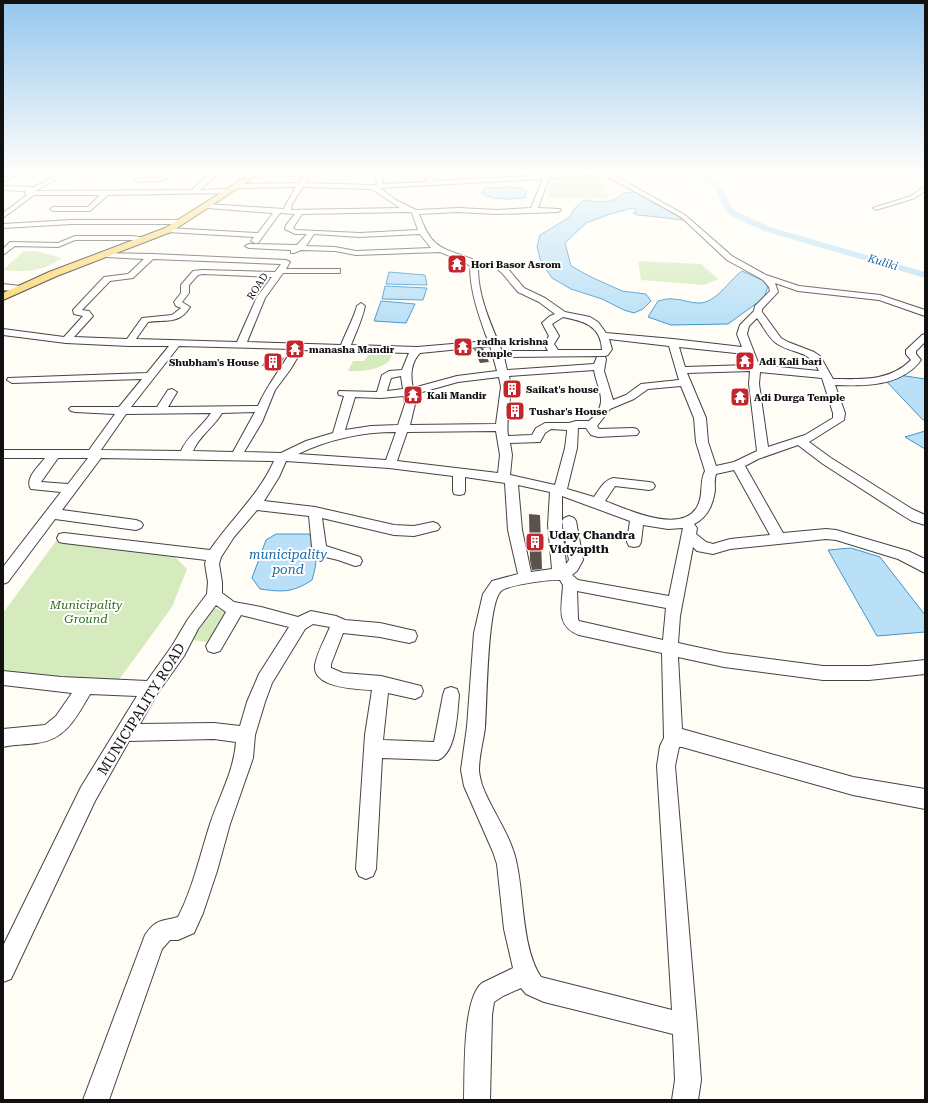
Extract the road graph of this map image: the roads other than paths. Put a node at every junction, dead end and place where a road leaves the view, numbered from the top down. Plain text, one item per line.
1 (64, 222) edge
2 (182, 222) edge
3 (269, 222) edge
4 (292, 222) edge
5 (418, 222) edge
6 (691, 222) edge
7 (3, 226) edge
8 (168, 230) junction
9 (312, 232) junction
10 (422, 232) junction
11 (260, 235) junction
12 (143, 240) junction
13 (250, 246) junction
14 (300, 247) junction
15 (441, 250) junction
16 (3, 253) edge
17 (106, 255) junction
18 (152, 256) junction
19 (244, 260) junction
20 (286, 262) junction
21 (474, 265) junction
22 (337, 270) dead end
23 (279, 273) junction
24 (764, 276) junction
25 (3, 287) edge
26 (20, 289) junction
27 (3, 297) edge
28 (361, 306) dead end
29 (758, 312) junction
30 (925, 313) edge
31 (562, 314) junction
32 (3, 332) edge
33 (16, 334) junction
34 (603, 336) junction
35 (925, 337) edge
36 (66, 340) junction
37 (3, 341) edge
38 (129, 342) junction
39 (673, 342) junction
40 (176, 343) junction
41 (493, 343) junction
42 (241, 345) junction
43 (299, 346) junction
44 (345, 348) junction
45 (417, 350) junction
46 (748, 351) junction
47 (554, 353) junction
48 (605, 353) junction
49 (498, 354) junction
50 (598, 367) junction
51 (755, 368) junction
52 (407, 373) junction
53 (503, 374) junction
54 (682, 375) junction
55 (150, 376) junction
56 (828, 378) junction
57 (12, 380) dead end
58 (172, 392) dead end
59 (409, 392) junction
60 (380, 395) junction
61 (606, 407) junction
62 (75, 409) dead end
63 (261, 409) junction
64 (122, 410) junction
65 (160, 410) junction
66 (218, 410) junction
67 (590, 425) junction
68 (502, 427) junction
69 (572, 428) junction
70 (403, 429) junction
71 (632, 432) dead end
72 (338, 435) junction
73 (503, 440) junction
74 (800, 441) junction
75 (763, 453) junction
76 (3, 454) edge
77 (54, 455) junction
78 (94, 455) junction
79 (185, 456) junction
80 (236, 456) junction
81 (281, 458) junction
82 (390, 464) junction
83 (738, 464) junction
84 (711, 471) junction
85 (459, 473) junction
86 (507, 479) junction
87 (649, 486) dead end
88 (72, 489) junction
89 (558, 490) junction
90 (459, 491) dead end
91 (597, 503) junction
92 (255, 505) junction
93 (315, 512) junction
94 (53, 514) junction
95 (637, 517) junction
96 (925, 520) edge
97 (569, 521) dead end
98 (136, 525) dead end
99 (434, 527) dead end
100 (690, 528) junction
101 (64, 538) dead end
102 (779, 539) junction
103 (634, 542) dead end
104 (214, 556) junction
105 (355, 561) dead end
106 (925, 567) edge
107 (565, 577) junction
108 (3, 578) edge
109 (526, 578) junction
110 (214, 596) junction
111 (674, 602) junction
112 (237, 608) junction
113 (300, 624) junction
114 (339, 624) junction
115 (409, 636) dead end
116 (214, 646) dead end
117 (670, 647) junction
118 (925, 667) edge
119 (3, 678) edge
120 (381, 684) junction
121 (86, 686) junction
122 (151, 689) junction
123 (415, 691) dead end
124 (451, 695) dead end
125 (124, 733) junction
126 (246, 734) junction
127 (3, 738) edge
128 (673, 740) junction
129 (373, 750) junction
130 (925, 799) edge
131 (366, 869) dead end
132 (3, 971) edge
133 (526, 974) junction
134 (685, 1025) junction
135 (96, 1100) edge
136 (477, 1100) edge
137 (684, 1100) edge

1 - 7 street
2 - 8 main road
3 - 11 street
4 - 9 street
5 - 10 street
6 - 24 street
8 - 11 street
8 - 12 main road
9 - 10 street
9 - 14 street, ROAD
10 - 15 street
11 - 13 street
12 - 16 street
12 - 17 main road
13 - 14 street
13 - 19 street
14 - 15 street
14 - 20 street, ROAD
15 - 21 street
17 - 18 street, ROAD
17 - 26 main road
18 - 19 street, ROAD
18 - 36 street
19 - 20 street, ROAD
20 - 23 street, ROAD
21 - 31 street
21 - 41 street
22 - 23 street
23 - 38 street
23 - 42 street, ROAD
24 - 29 street
24 - 30 street
25 - 26 street
26 - 27 main road
28 - 44 street
29 - 46 street
29 - 56 street
31 - 34 street
31 - 47 street
32 - 33 street
33 - 36 street
33 - 37 street
34 - 39 street
34 - 48 street
35 - 56 street
36 - 38 street
38 - 40 street
39 - 46 street
39 - 54 street
40 - 42 street
40 - 55 street
41 - 45 street
41 - 49 street
42 - 43 street
43 - 44 street
43 - 63 street
44 - 45 street
45 - 52 street
46 - 51 street
47 - 48 street
47 - 49 street
48 - 50 street
49 - 53 street
50 - 53 street
50 - 61 street
51 - 54 street
51 - 56 street
51 - 75 street
52 - 59 street
52 - 60 street
53 - 59 street
53 - 68 street
54 - 61 street
54 - 84 street
55 - 57 street
55 - 64 street
56 - 74 street
58 - 65 street
59 - 60 street
59 - 70 street
60 - 72 street
61 - 67 street
62 - 64 street
63 - 66 street
63 - 80 street
64 - 65 street
64 - 78 street
65 - 66 street
66 - 79 street
67 - 69 street
67 - 71 street
68 - 70 street
68 - 73 street
69 - 73 street
69 - 89 street
70 - 72 street
70 - 82 street
72 - 81 street
73 - 86 street
74 - 75 street
74 - 96 street
75 - 83 street
76 - 77 street
77 - 78 street
77 - 88 street
78 - 79 street
78 - 88 street
79 - 80 street
80 - 81 street
81 - 82 street
81 - 92 street
82 - 85 street
83 - 84 street
83 - 102 street
84 - 100 street
85 - 86 street
85 - 90 street
86 - 89 street
86 - 109 street
87 - 91 street
88 - 94 street
89 - 91 street
89 - 107 street
91 - 95 street
92 - 93 street
92 - 104 street
93 - 99 street
93 - 105 street
94 - 98 street
94 - 108 street
95 - 100 street
95 - 103 street
97 - 107 street
100 - 102 street
100 - 111 street
101 - 104 street
102 - 106 street
104 - 110 street
107 - 109 street
107 - 111 street
107 - 117 street
109 - 133 street
110 - 112 street
110 - 122 street, MUNICIPALITY ROAD
111 - 117 street
112 - 113 street
112 - 116 street
113 - 114 street
113 - 126 street
114 - 115 street
114 - 120 street
117 - 118 street
117 - 128 street
119 - 121 street
120 - 123 street
120 - 129 street
121 - 122 street
121 - 127 street
122 - 125 street, MUNICIPALITY ROAD
124 - 129 street
125 - 126 street
125 - 132 street, MUNICIPALITY ROAD
126 - 135 street
128 - 130 street
128 - 134 street
129 - 131 street
133 - 134 street
133 - 136 street
134 - 137 street

